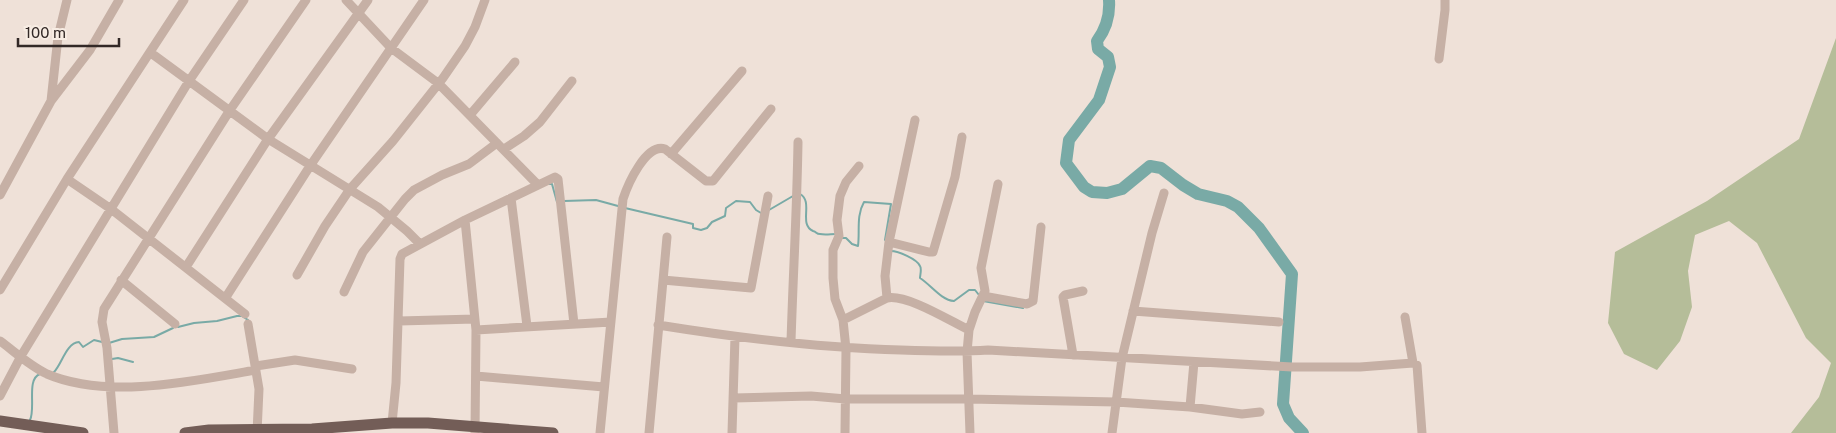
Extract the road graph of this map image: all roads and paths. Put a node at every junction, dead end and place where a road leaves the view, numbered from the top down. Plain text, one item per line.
1 (67, 0) edge
2 (119, 0) edge
3 (184, 0) edge
4 (244, 0) edge
5 (306, 0) edge
6 (346, 0) edge
7 (368, 0) edge
8 (424, 0) edge
9 (485, 0) edge
10 (1445, 0) edge
11 (358, 12) junction
12 (391, 48) junction
13 (151, 52) junction
14 (1439, 59) dead end
15 (515, 62) dead end
16 (742, 71) dead end
17 (189, 81) junction
18 (572, 82) dead end
19 (438, 83) junction
20 (51, 101) junction
21 (771, 109) dead end
22 (230, 110) junction
23 (470, 115) junction
24 (915, 120) dead end
25 (962, 137) dead end
26 (268, 139) junction
27 (798, 142) dead end
28 (500, 146) junction
29 (671, 154) junction
30 (310, 166) junction
31 (859, 166) dead end
32 (67, 179) junction
33 (998, 184) dead end
34 (538, 185) junction
35 (350, 189) junction
36 (1164, 193) dead end
37 (0, 195) edge
38 (768, 196) dead end
39 (511, 198) junction
40 (110, 209) junction
41 (391, 217) junction
42 (465, 220) junction
43 (1041, 227) dead end
44 (667, 237) dead end
45 (148, 238) junction
46 (889, 242) junction
47 (420, 244) junction
48 (186, 268) junction
49 (297, 275) dead end
50 (121, 280) junction
51 (663, 280) junction
52 (0, 290) edge
53 (1083, 291) dead end
54 (344, 292) dead end
55 (983, 296) junction
56 (226, 297) junction
57 (888, 298) junction
58 (1133, 310) junction
59 (246, 314) dead end
60 (1405, 317) dead end
61 (475, 319) junction
62 (843, 320) junction
63 (399, 321) junction
64 (611, 322) junction
65 (1279, 322) dead end
66 (175, 324) dead end
67 (248, 324) dead end
68 (574, 324) junction
69 (527, 326) junction
70 (658, 326) junction
71 (476, 330) junction
72 (969, 330) junction
73 (735, 337) junction
74 (0, 341) edge
75 (791, 342) junction
76 (846, 348) junction
77 (967, 352) junction
78 (1073, 355) junction
79 (21, 356) junction
80 (1122, 358) junction
81 (1194, 362) junction
82 (1413, 363) junction
83 (256, 368) junction
84 (352, 369) dead end
85 (476, 376) junction
86 (604, 387) junction
87 (110, 388) junction
88 (0, 396) edge
89 (734, 398) junction
90 (969, 398) junction
91 (846, 399) junction
92 (1116, 402) junction
93 (1190, 407) junction
94 (1260, 412) dead end
95 (0, 422) edge
96 (392, 423) junction
97 (427, 428) edge
98 (372, 429) edge
99 (475, 430) edge
100 (257, 431) edge
101 (312, 431) edge
102 (525, 431) edge
103 (83, 433) edge
104 (114, 433) edge
105 (185, 433) edge
106 (553, 433) edge
107 (600, 433) edge
108 (648, 433) edge
109 (732, 433) edge
110 (845, 433) edge
111 (970, 433) edge
112 (1112, 433) edge
113 (1422, 433) edge

1 - 20 street
2 - 20 street
3 - 13 street
4 - 17 street
5 - 22 street
6 - 11 street
7 - 11 street
8 - 12 street
9 - 19 street
10 - 14 street
11 - 12 street
11 - 26 street
12 - 19 street
12 - 30 street
13 - 17 street
13 - 32 street
15 - 23 street
16 - 29 street
17 - 22 street
17 - 40 street
18 - 28 street
19 - 23 street
19 - 35 street
20 - 37 street
21 - 29 street
22 - 26 street
22 - 45 street
23 - 28 street
24 - 46 street
25 - 46 street
26 - 30 street
26 - 48 street
27 - 75 street
28 - 34 street
28 - 41 street
29 - 64 street
30 - 35 street
30 - 56 street
31 - 62 street
32 - 40 street
32 - 52 street
33 - 55 street
34 - 39 street
34 - 68 street
35 - 41 street
35 - 49 street
36 - 58 street
38 - 51 street
39 - 42 street
39 - 69 street
40 - 45 street
40 - 79 street
41 - 47 street
41 - 54 street
42 - 47 street
42 - 61 street
43 - 55 street
44 - 51 street
45 - 48 street
45 - 50 street
46 - 57 street
47 - 63 street
48 - 56 street
50 - 66 street
50 - 87 street
51 - 70 street
53 - 78 street
55 - 72 street
56 - 59 street
57 - 62 street
57 - 72 street
58 - 65 street
58 - 80 street
60 - 82 street
61 - 63 street
61 - 71 street
62 - 76 street
63 - 96 street
64 - 68 street
64 - 86 street
67 - 83 street
68 - 69 street
69 - 71 street
70 - 73 street
70 - 108 street
71 - 85 street
72 - 77 street
73 - 75 street
73 - 89 street
74 - 79 street
75 - 76 street
76 - 77 street
76 - 91 street
77 - 78 street
77 - 90 street
78 - 80 street
79 - 87 street
79 - 88 street
80 - 81 street
80 - 92 street
81 - 82 street
81 - 93 street
82 - 113 street
83 - 84 street
83 - 87 street
83 - 100 street
85 - 86 street
85 - 99 street
86 - 107 street
87 - 104 street
89 - 91 street
89 - 109 street
90 - 91 street
90 - 92 street
90 - 111 street
91 - 110 street
92 - 93 street
92 - 112 street
93 - 94 street
95 - 103 main road
96 - 97 main road
96 - 98 main road
97 - 99 main road
98 - 101 main road
99 - 102 main road
100 - 101 main road
100 - 105 main road
102 - 106 main road

